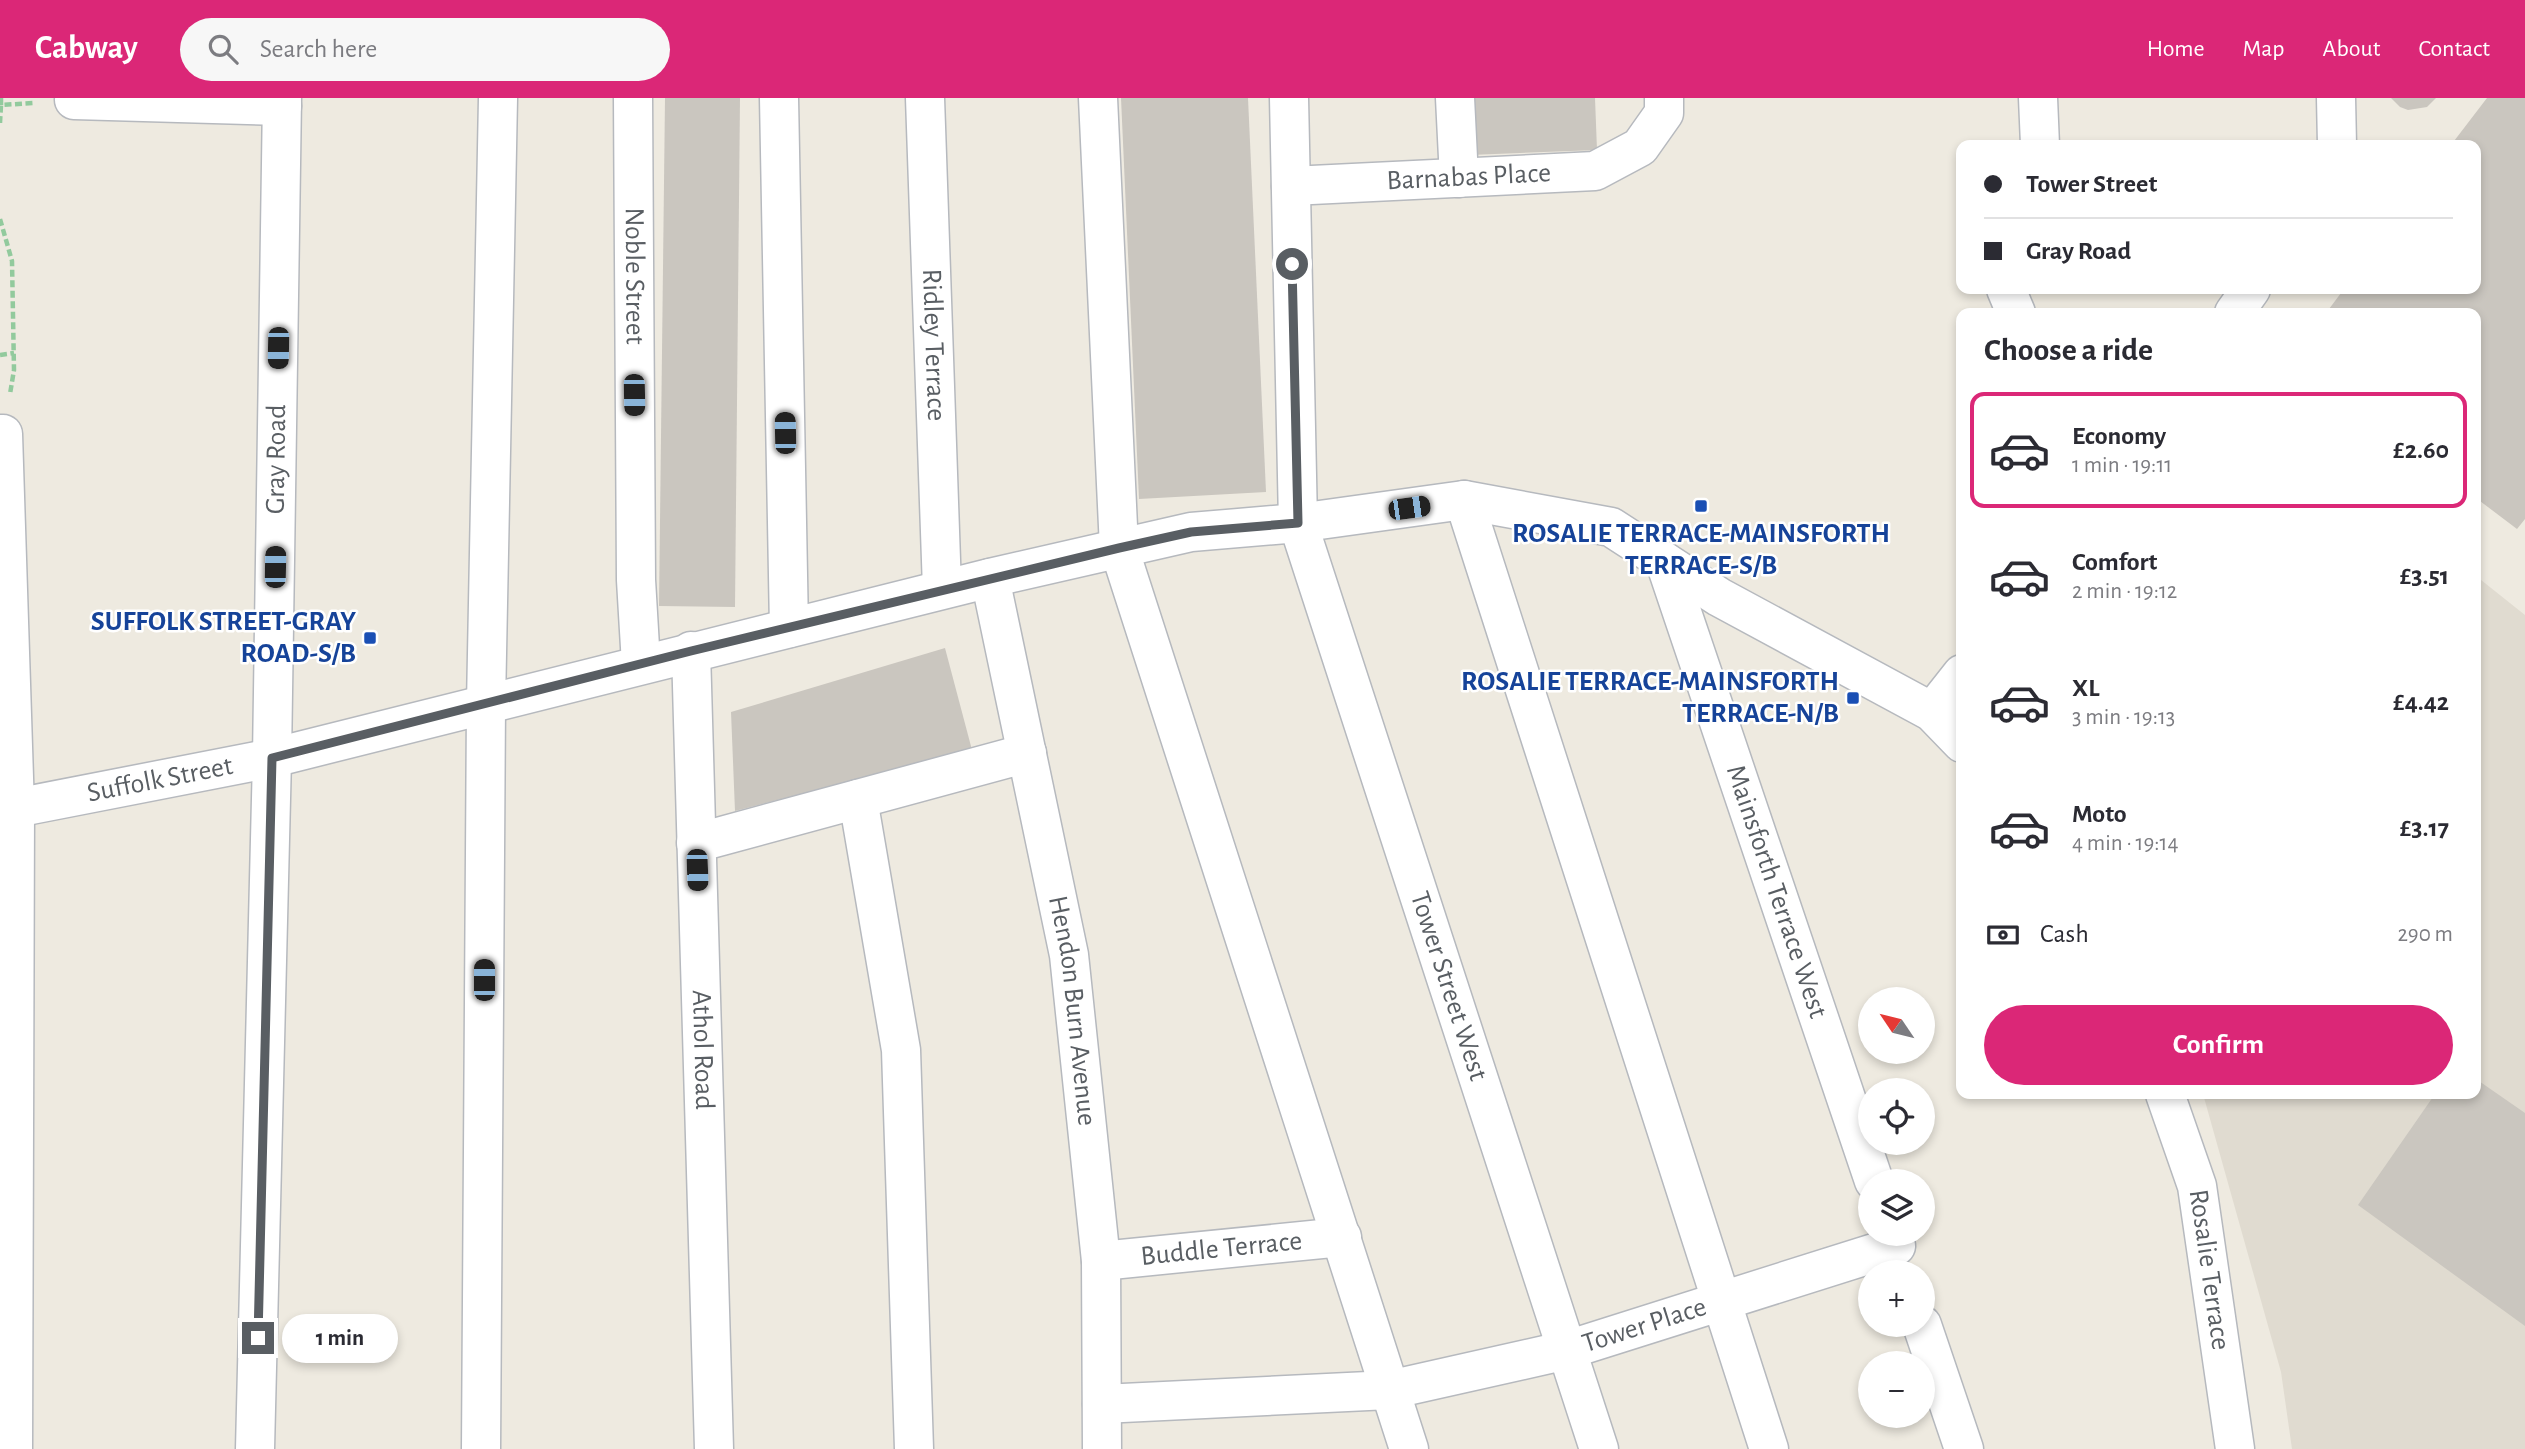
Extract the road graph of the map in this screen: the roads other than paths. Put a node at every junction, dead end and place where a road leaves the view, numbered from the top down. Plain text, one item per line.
1 (498, 98) edge
2 (633, 98) edge
3 (779, 98) edge
4 (925, 98) edge
5 (1098, 98) edge
6 (1289, 98) edge
7 (1455, 98) edge
8 (1664, 98) edge
9 (2038, 98) edge
10 (2336, 98) edge
11 (74, 100) dead end
12 (282, 102) edge
13 (2040, 140) edge
14 (2337, 140) edge
15 (1459, 178) junction
16 (1291, 186) junction
17 (1, 434) edge
18 (1464, 500) junction
19 (1298, 523) junction
20 (1119, 548) junction
21 (1665, 562) junction
22 (990, 578) junction
23 (942, 590) junction
24 (789, 628) junction
25 (691, 651) junction
26 (640, 664) junction
27 (1956, 682) edge
28 (486, 704) junction
29 (1932, 712) junction
30 (1956, 737) edge
31 (1027, 753) junction
32 (272, 758) junction
33 (859, 799) junction
34 (8, 810) edge
35 (696, 843) junction
36 (2167, 1099) edge
37 (1870, 1169) edge
38 (1342, 1237) junction
39 (1897, 1251) edge
40 (1101, 1261) junction
41 (1721, 1301) junction
42 (1926, 1337) edge
43 (1567, 1350) junction
44 (1389, 1390) junction
45 (1102, 1404) junction
46 (13, 1449) edge
47 (255, 1449) edge
48 (481, 1449) edge
49 (715, 1449) edge
50 (914, 1449) edge
51 (1102, 1449) edge
52 (1409, 1449) edge
53 (1600, 1449) edge
54 (1769, 1449) edge
55 (1964, 1449) edge
56 (2235, 1449) edge

1 - 28 street
2 - 26 street, Noble Street
3 - 24 street
4 - 23 street, Ridley Terrace
5 - 20 street
6 - 16 street, Tower Street West
7 - 15 street
8 - 15 street, Barnabas Place
9 - 13 street
10 - 14 street
11 - 12 street
12 - 32 street, Gray Road
15 - 16 street, Barnabas Place
16 - 19 street, Tower Street West
17 - 34 street
18 - 19 street, Suffolk Street
18 - 21 street, Suffolk Street
18 - 41 street
19 - 20 street, Suffolk Street
19 - 43 street, Tower Street West
20 - 22 street, Suffolk Street
20 - 38 street
21 - 29 street
21 - 37 street, Mainsforth Terrace West
22 - 23 street, Suffolk Street
22 - 31 street, Hendon Burn Avenue
23 - 24 street, Suffolk Street
24 - 25 street, Suffolk Street
25 - 26 street, Suffolk Street
25 - 35 street, Athol Road
26 - 28 street, Suffolk Street
27 - 29 street
28 - 32 street, Suffolk Street
28 - 48 street
29 - 30 street
31 - 33 street
31 - 40 street, Hendon Burn Avenue
32 - 34 street, Suffolk Street
32 - 47 street, Gray Road
33 - 35 street
33 - 50 street
34 - 46 street
35 - 49 street, Athol Road
36 - 56 street, Rosalie Terrace
38 - 40 street, Buddle Terrace
38 - 44 street
39 - 41 street, Tower Place
40 - 45 street, Hendon Burn Avenue
41 - 43 street, Tower Place
41 - 54 street
42 - 55 street
43 - 44 street, Tower Place
43 - 53 street, Tower Street West
44 - 45 street, Tower Place
44 - 52 street
45 - 51 street, Hendon Burn Avenue

